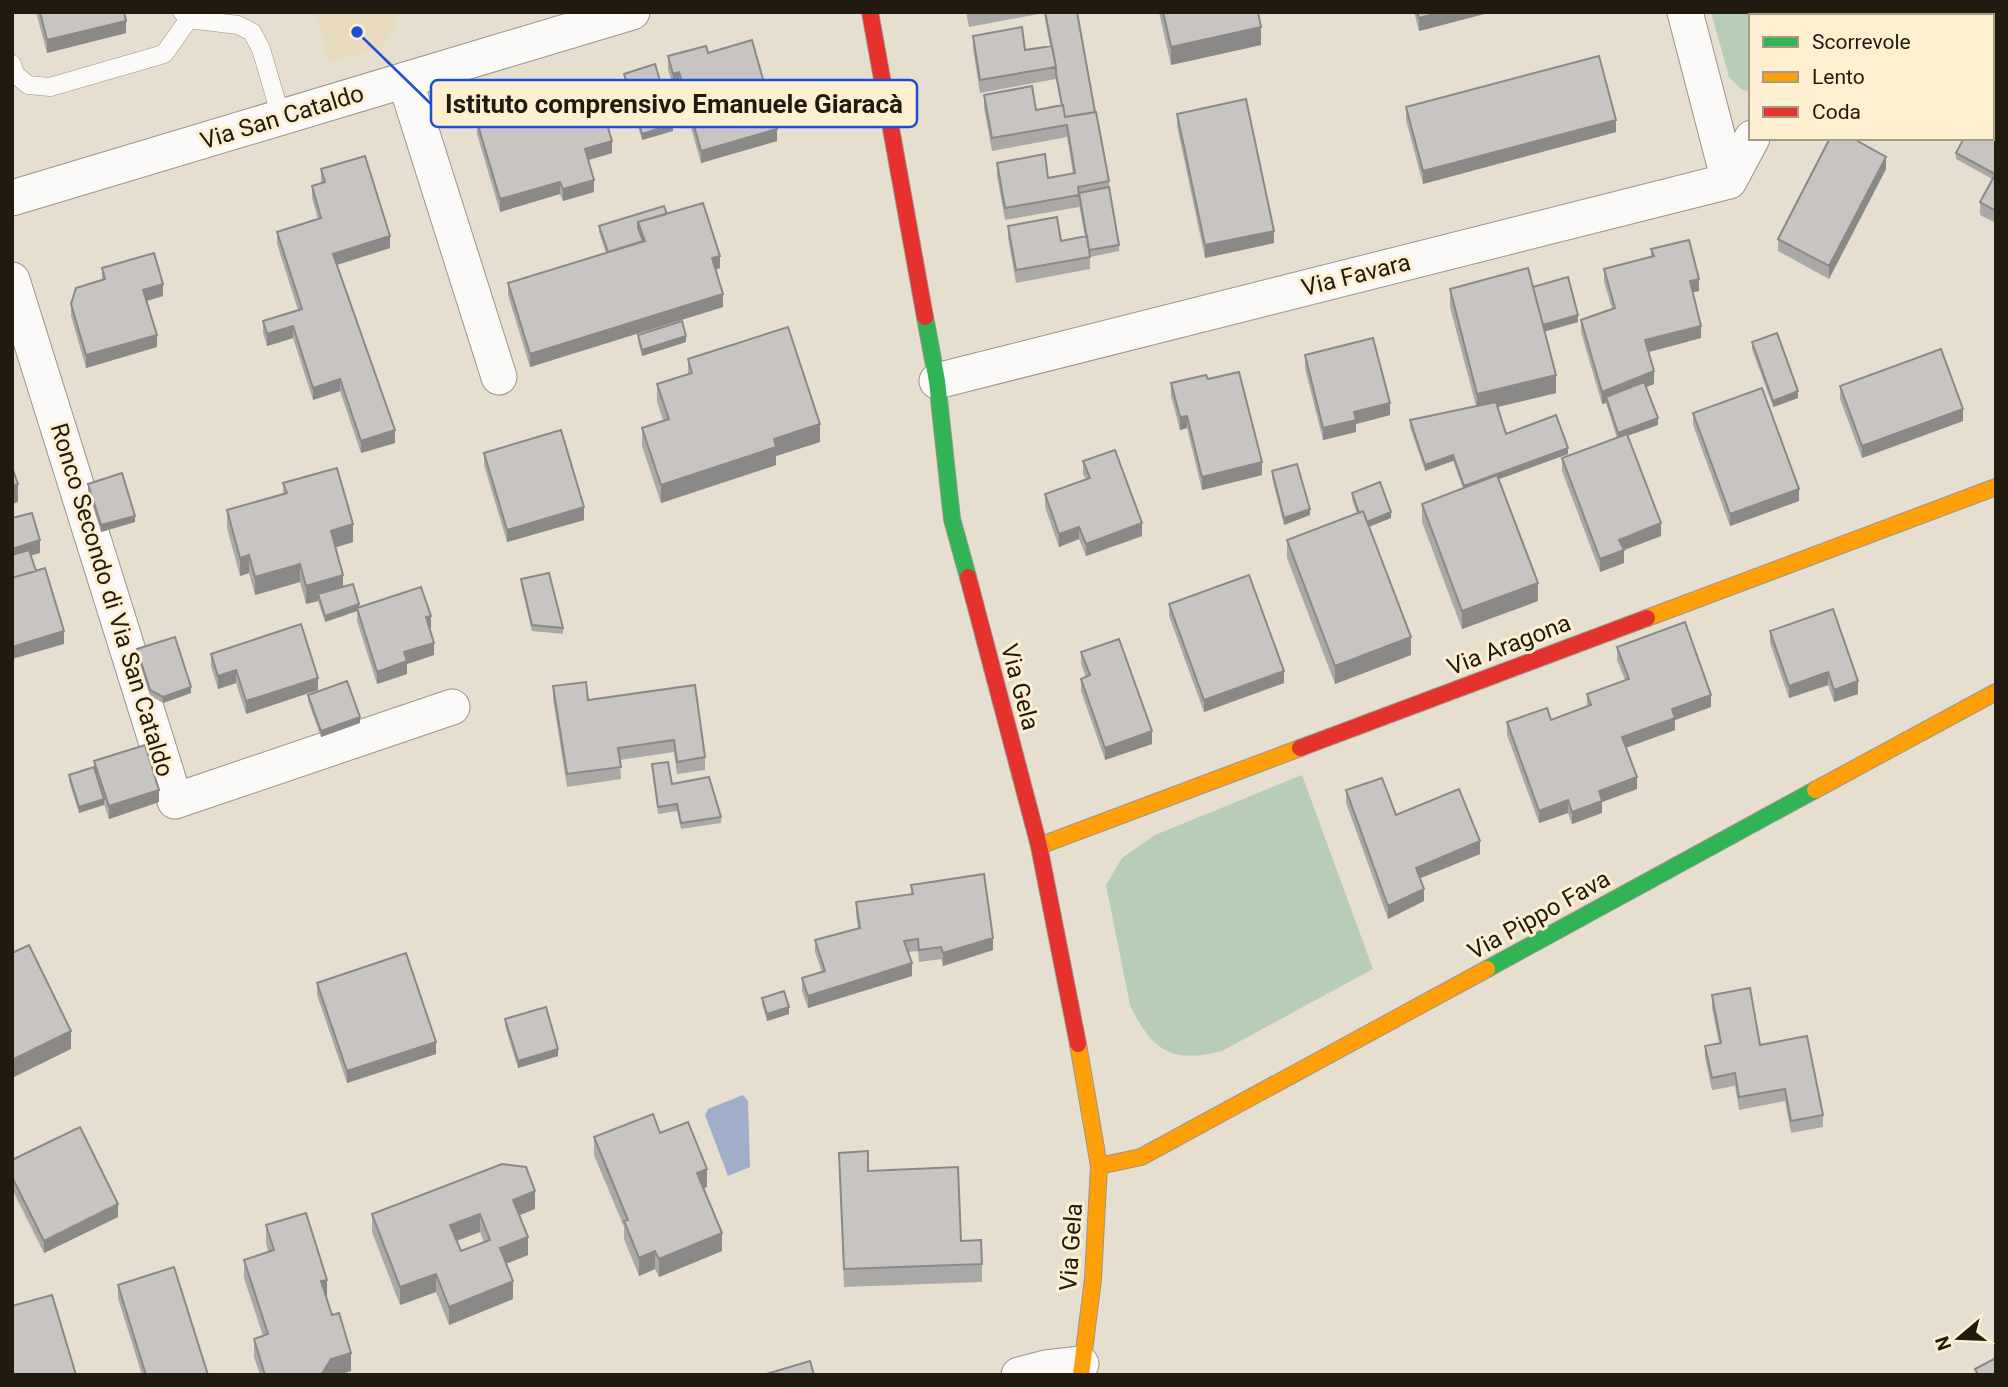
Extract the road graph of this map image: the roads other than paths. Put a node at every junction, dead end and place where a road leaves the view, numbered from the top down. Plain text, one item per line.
1 (632, 12) edge
2 (870, 12) edge
3 (1685, 12) edge
4 (186, 16) edge
5 (12, 64) edge
6 (405, 80) junction
7 (281, 117) junction
8 (1751, 140) edge
9 (1729, 181) junction
10 (12, 198) edge
11 (12, 280) edge
12 (499, 377) dead end
13 (936, 381) junction
14 (1996, 487) edge
15 (1996, 692) edge
16 (452, 707) dead end
17 (1039, 846) junction
18 (1099, 1166) junction
19 (1081, 1369) edge
20 (1018, 1375) edge

1 - 6 street, Via San Cataldo
2 - 13 street, Via Gela
3 - 9 street
4 - 5 lane
4 - 7 lane
6 - 7 street, Via San Cataldo
6 - 12 street
7 - 10 street, Via San Cataldo
8 - 9 street
9 - 13 street, Via Favara
11 - 16 street, Ronco Secondo di Via San Cataldo
13 - 17 street, Via Gela
14 - 17 street, Via Aragona
15 - 18 street, Via Pippo Fava
17 - 18 street, Via Gela
18 - 19 street, Via Gela
19 - 20 street

